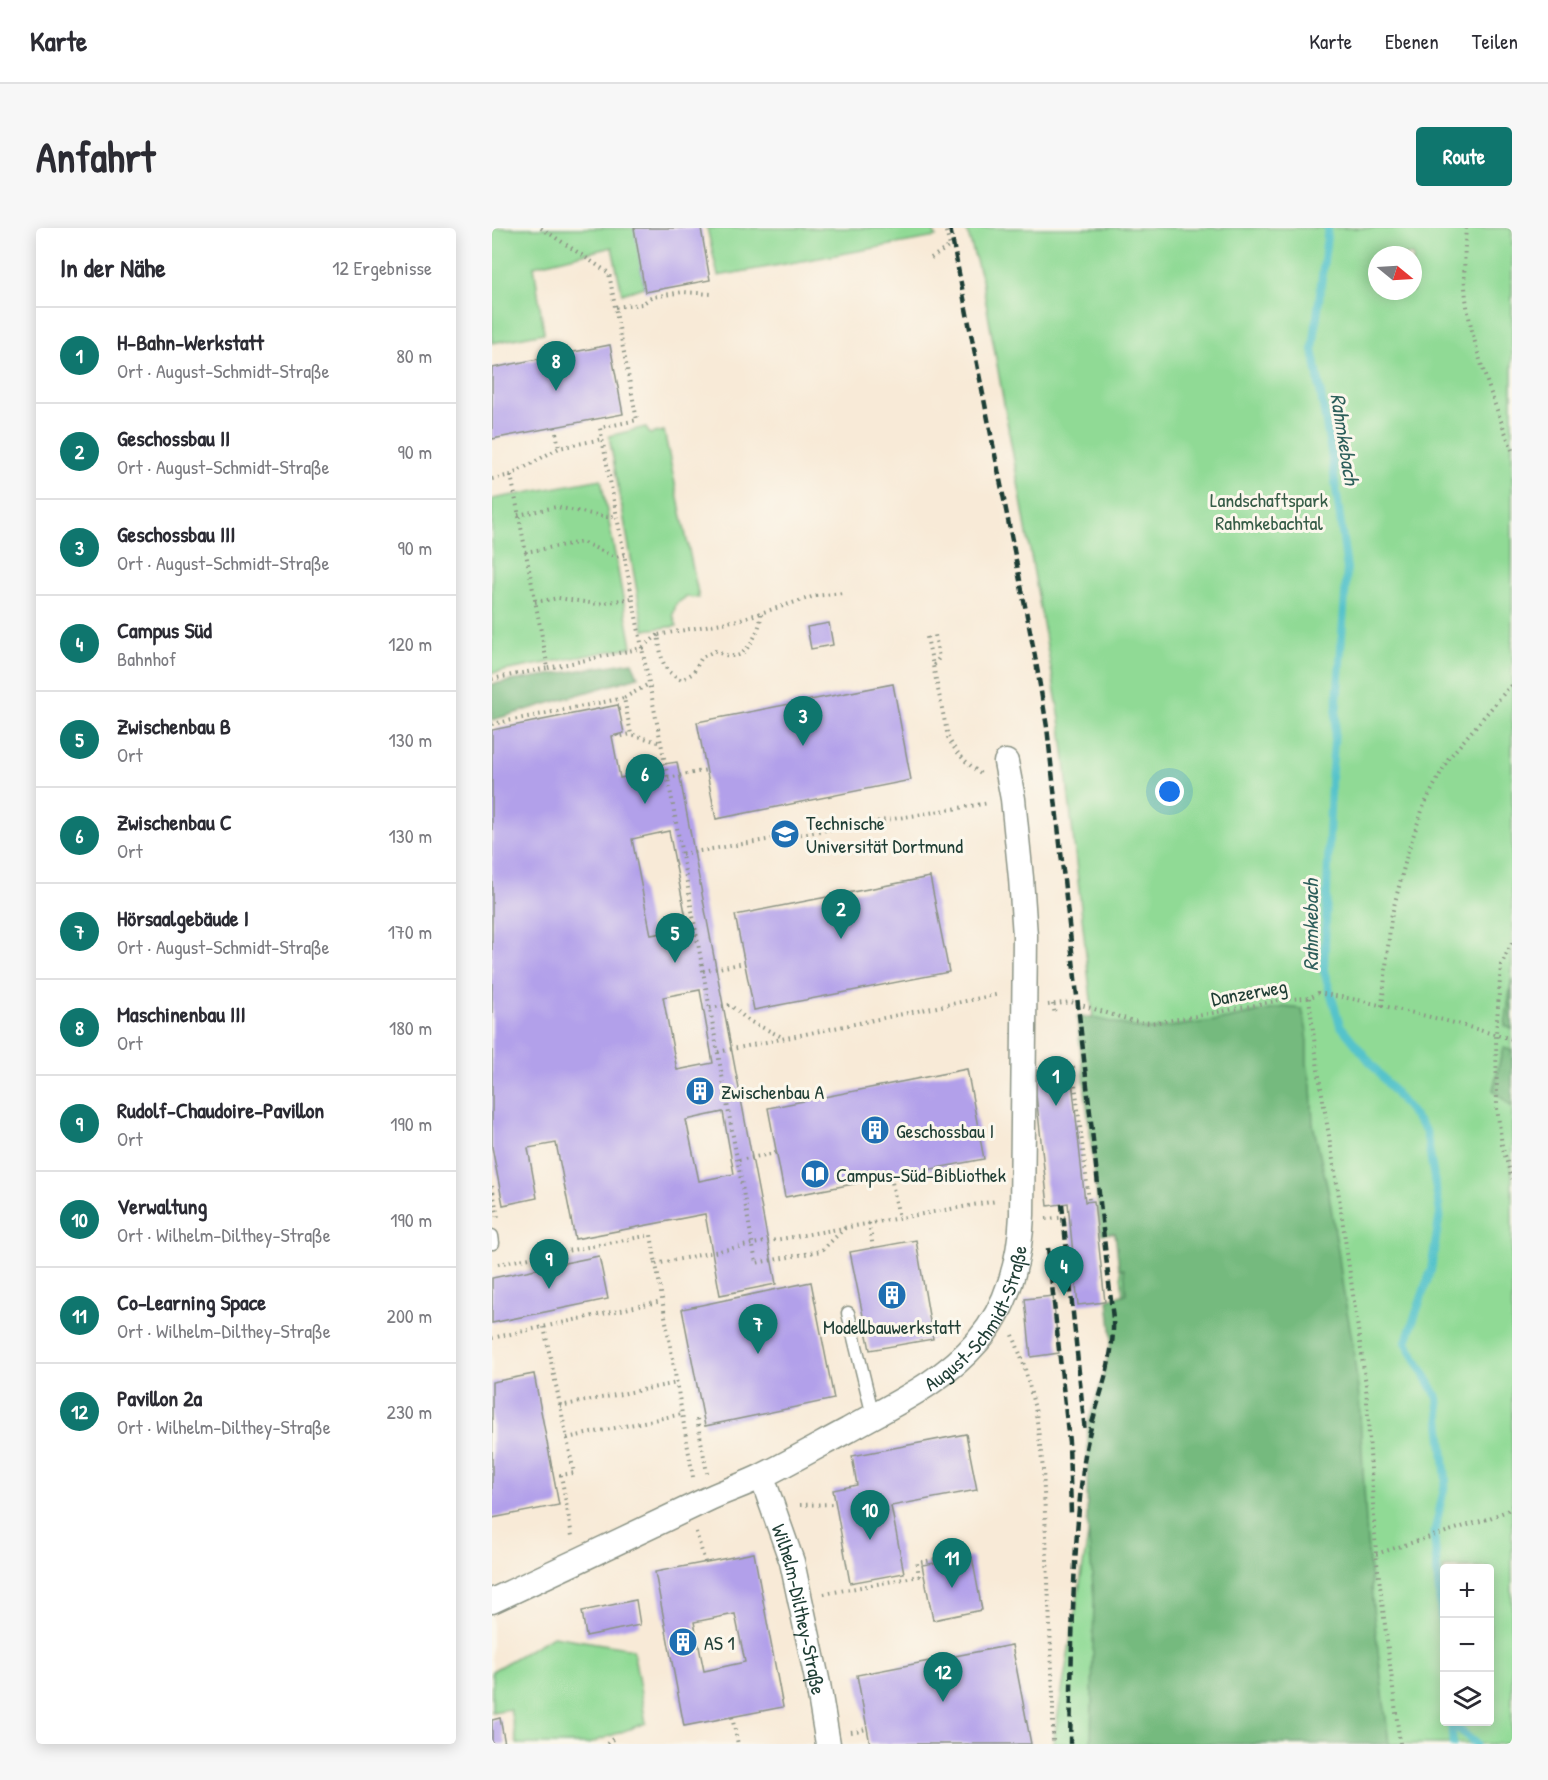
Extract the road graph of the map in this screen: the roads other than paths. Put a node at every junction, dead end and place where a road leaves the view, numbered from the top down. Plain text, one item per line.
1 (1006, 762) dead end
2 (492, 1236) edge
3 (492, 1243) edge
4 (848, 1313) dead end
5 (873, 1416) junction
6 (762, 1477) junction
7 (492, 1601) edge
8 (828, 1744) edge

1 - 5 street, August-Schmidt-Straße
2 - 3 lane
4 - 5 lane
5 - 6 street, August-Schmidt-Straße
6 - 7 street, August-Schmidt-Straße
6 - 8 street, Wilhelm-Dilthey-Straße

